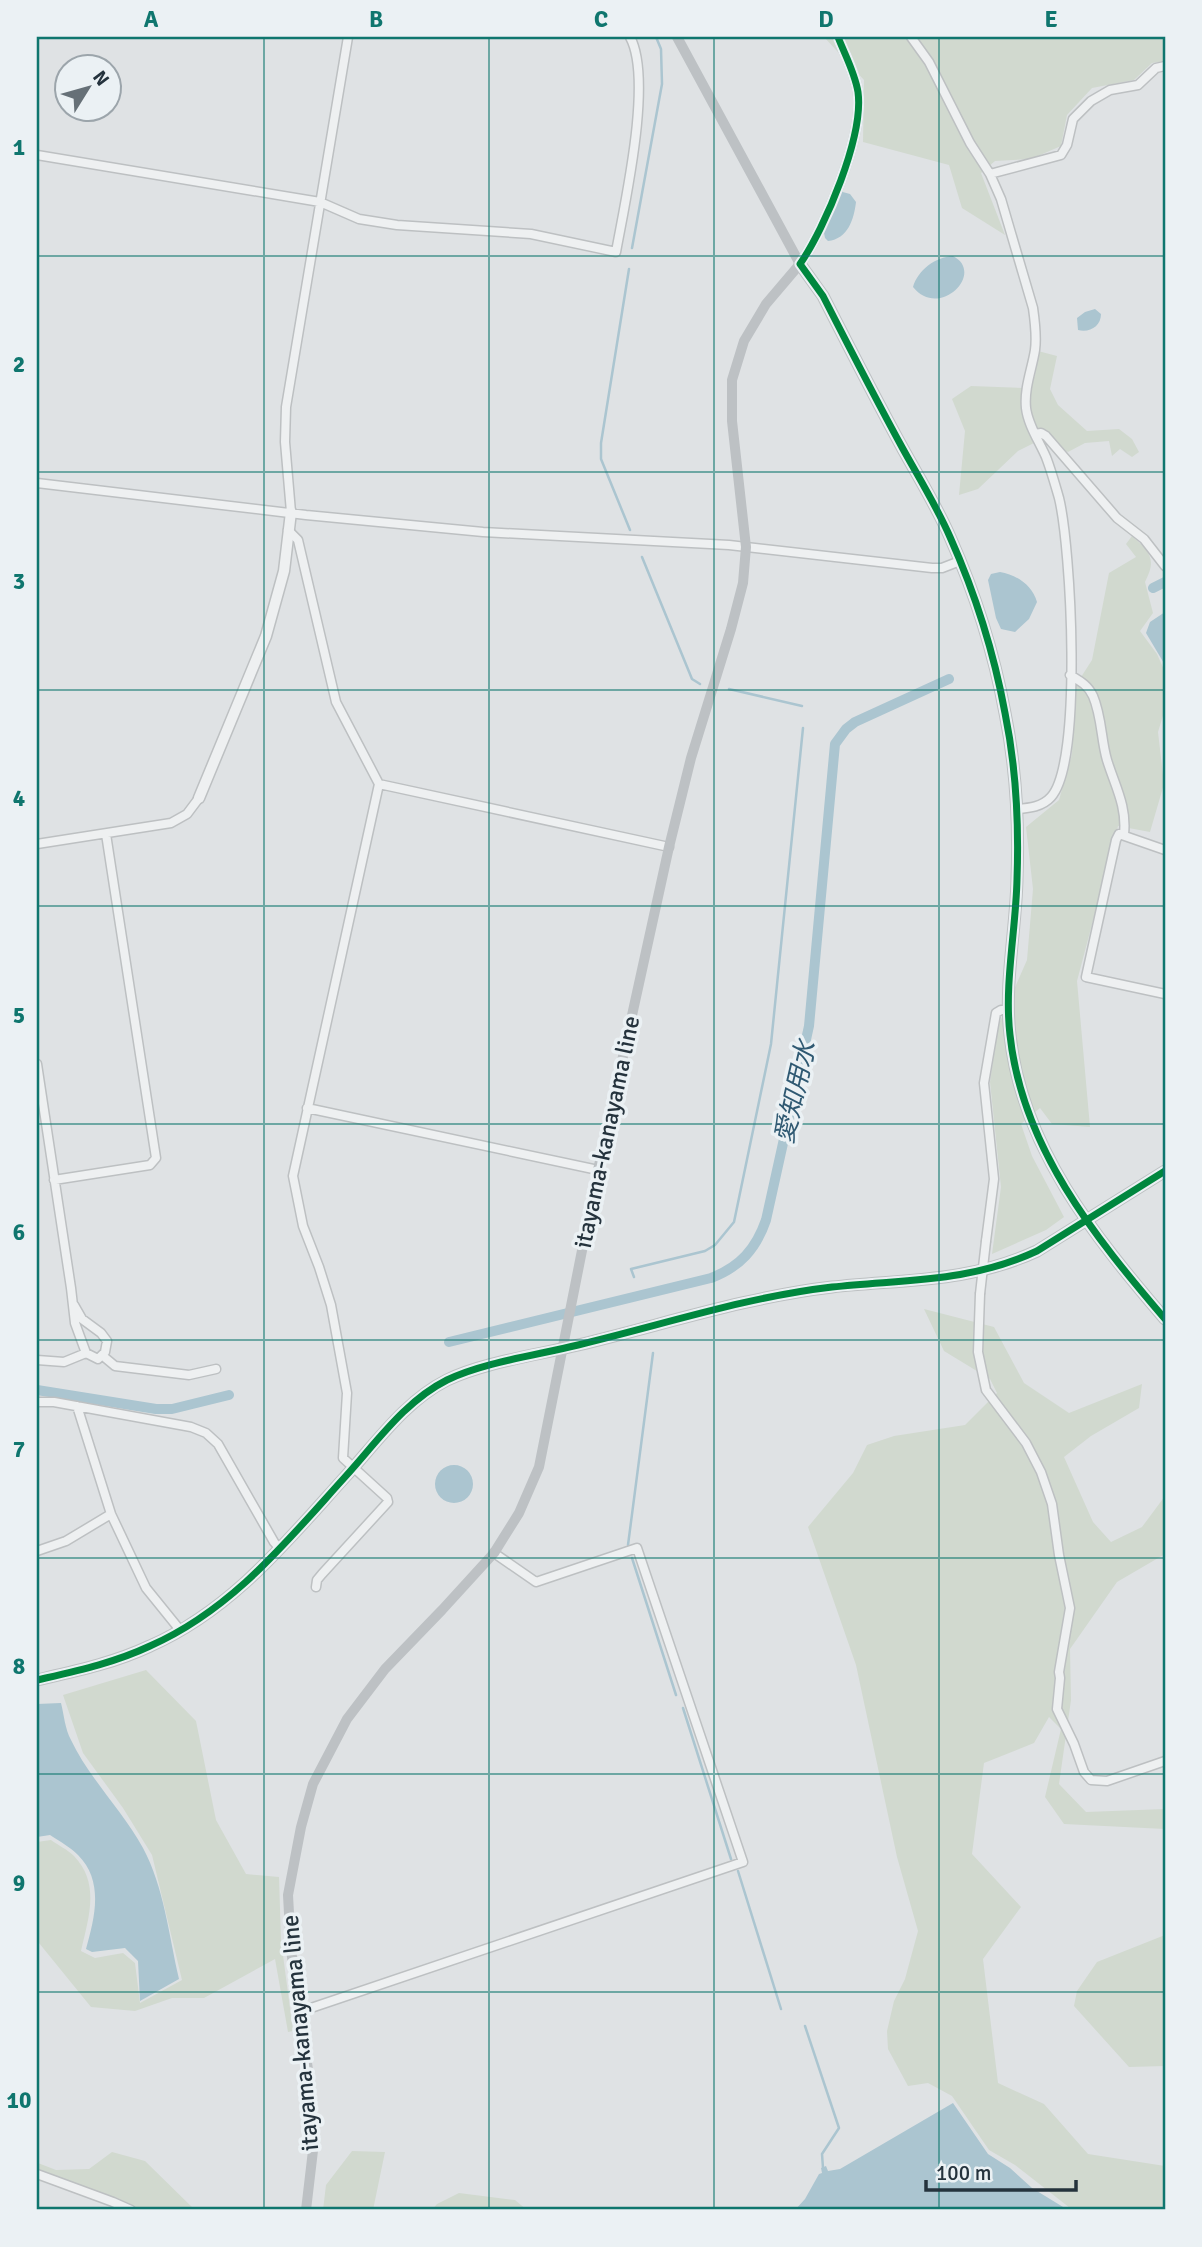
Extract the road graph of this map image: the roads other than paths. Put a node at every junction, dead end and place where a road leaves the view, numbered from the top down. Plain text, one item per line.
1 (348, 37) edge
2 (630, 37) edge
3 (677, 37) edge
4 (838, 37) edge
5 (911, 37) edge
6 (1165, 66) edge
7 (37, 155) edge
8 (990, 174) junction
9 (320, 202) junction
10 (800, 264) junction
11 (1035, 435) junction
12 (37, 483) edge
13 (291, 512) junction
14 (288, 530) junction
15 (746, 547) junction
16 (960, 561) junction
17 (1165, 566) edge
18 (1070, 675) junction
19 (379, 783) junction
20 (199, 798) joint
21 (1017, 809) junction
22 (106, 834) junction
23 (1119, 834) junction
24 (37, 844) edge
25 (668, 847) junction
26 (1165, 850) edge
27 (1165, 994) edge
28 (1009, 1010) junction
29 (37, 1064) edge
30 (40, 1103) edge
31 (307, 1108) junction
32 (598, 1170) junction
33 (1165, 1171) edge
34 (54, 1180) junction
35 (1086, 1219) junction
36 (74, 1305) junction
37 (1165, 1319) edge
38 (560, 1350) junction
39 (86, 1353) junction
40 (103, 1356) junction
41 (37, 1360) edge
42 (216, 1369) dead end
43 (37, 1402) edge
44 (77, 1406) junction
45 (353, 1468) junction
46 (111, 1514) junction
47 (280, 1549) junction
48 (37, 1551) edge
49 (494, 1553) junction
50 (316, 1587) dead end
51 (180, 1630) junction
52 (37, 1680) edge
53 (1165, 1761) edge
54 (297, 2011) junction
55 (37, 2174) edge
56 (131, 2210) edge
57 (306, 2210) edge

1 - 9 street
2 - 9 street
3 - 10 main road
4 - 10 street
5 - 8 street
6 - 8 street
7 - 9 street
8 - 11 street
9 - 13 street
10 - 15 main road, itayama-kanayama line
10 - 16 street
11 - 17 street
11 - 18 street
12 - 13 street
13 - 14 street
13 - 15 street
14 - 19 street
14 - 20 street
15 - 16 street
15 - 25 main road, itayama-kanayama line
16 - 21 street
18 - 21 street
18 - 23 street
19 - 25 street
19 - 31 street
20 - 22 street
21 - 28 street
22 - 24 street
22 - 34 street
23 - 26 street
23 - 27 street
25 - 32 main road, itayama-kanayama line
28 - 35 street
28 - 53 street, bridge
29 - 30 street
30 - 34 street
31 - 32 street
31 - 45 street
32 - 38 main road, itayama-kanayama line
33 - 35 street
34 - 36 street
35 - 37 street
35 - 38 street
36 - 39 street
36 - 40 street
38 - 45 street
38 - 49 main road, itayama-kanayama line
39 - 40 street
39 - 41 street
40 - 42 street
43 - 44 street
44 - 46 street
44 - 47 street
45 - 47 street
45 - 50 street
46 - 48 street
46 - 51 street
47 - 51 street
49 - 54 main road, itayama-kanayama line
49 - 54 street
51 - 52 street
54 - 57 main road, itayama-kanayama line
55 - 56 street

